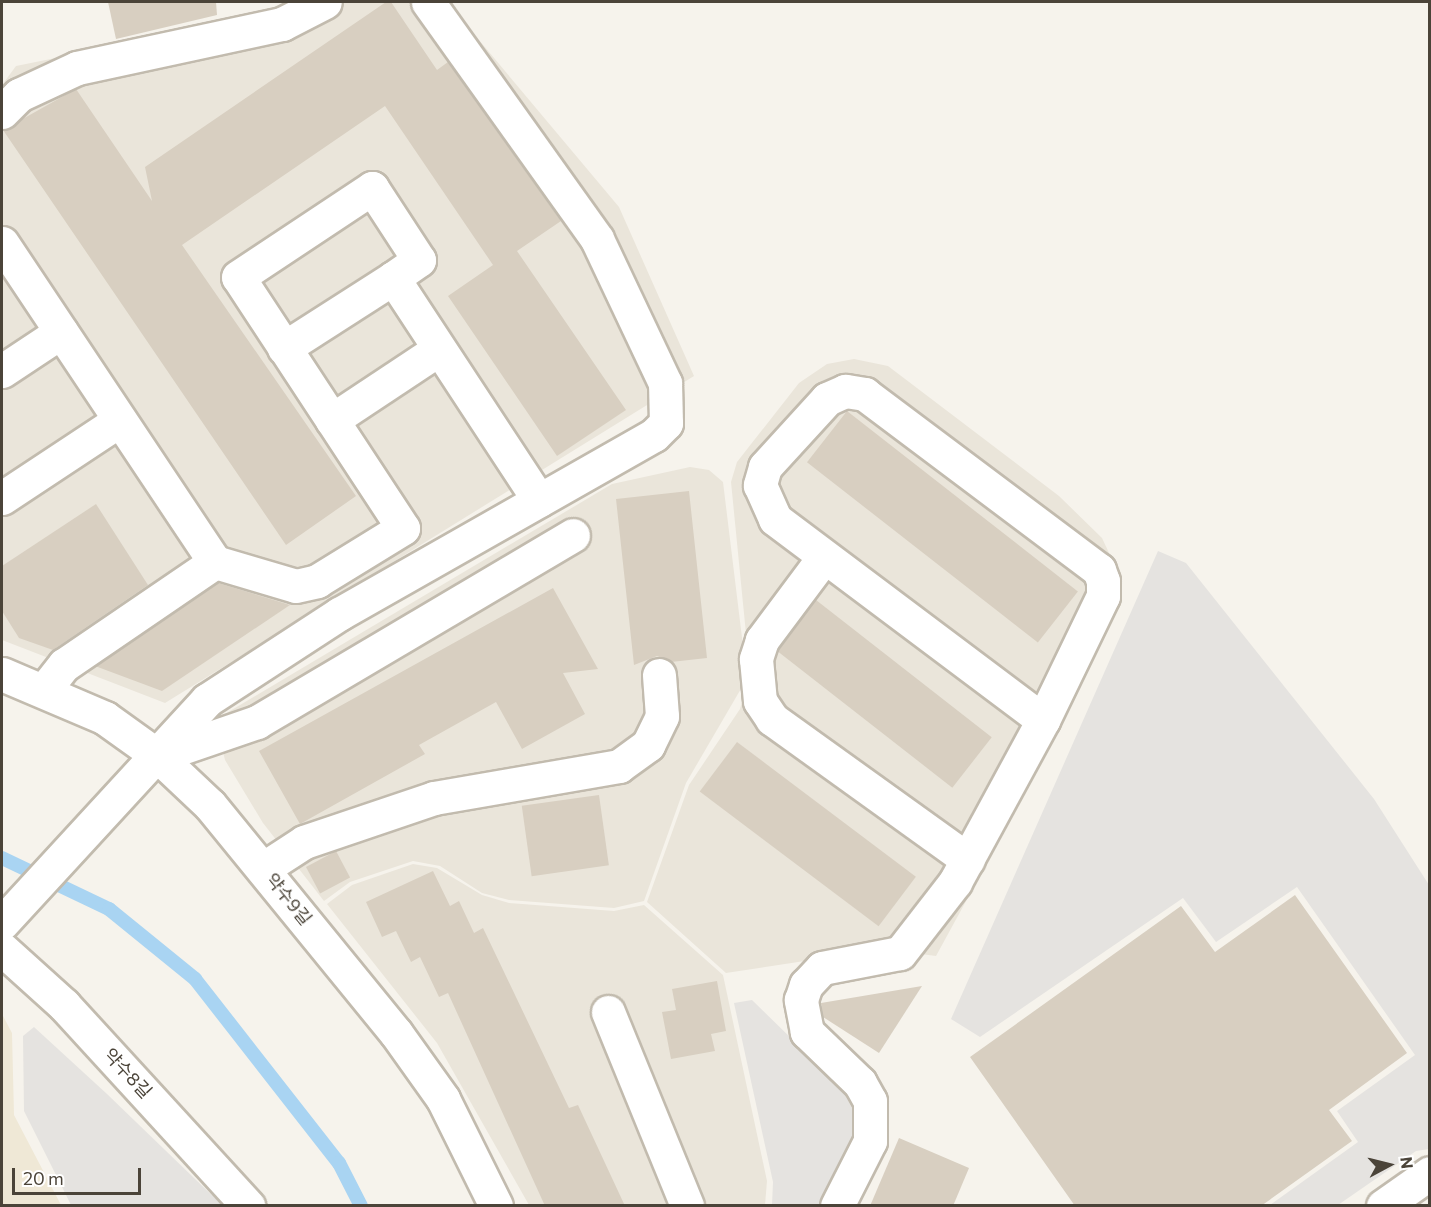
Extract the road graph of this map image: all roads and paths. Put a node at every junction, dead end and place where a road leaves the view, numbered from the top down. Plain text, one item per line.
1 (325, 2) edge
2 (428, 2) edge
3 (2, 112) edge
4 (2, 243) edge
5 (393, 278) junction
6 (61, 332) junction
7 (285, 348) junction
8 (440, 349) junction
9 (2, 371) edge
10 (120, 420) junction
11 (332, 420) junction
12 (2, 498) edge
13 (539, 500) junction
14 (573, 535) dead end
15 (824, 557) junction
16 (215, 562) junction
17 (317, 581) junction
18 (339, 614) junction
19 (2, 674) edge
20 (659, 675) dead end
21 (45, 689) junction
22 (1043, 720) junction
23 (158, 756) junction
24 (968, 860) junction
25 (264, 868) junction
26 (2, 923) edge
27 (2, 949) edge
28 (608, 1012) dead end
29 (1430, 1173) edge
30 (248, 1206) edge
31 (496, 1206) edge
32 (687, 1206) edge
33 (837, 1206) edge
34 (1383, 1206) edge

1 - 3 street
2 - 13 street
4 - 6 street
5 - 7 street
5 - 7 street
5 - 8 street
6 - 9 street
6 - 10 street
7 - 11 street
8 - 11 street
8 - 13 street
10 - 12 street
10 - 16 street
11 - 17 street
13 - 18 street
14 - 23 street
15 - 22 street
15 - 22 street
15 - 24 street
16 - 17 street
16 - 21 street
17 - 18 street
18 - 23 street
19 - 21 street, 약수9길
20 - 25 street
21 - 23 street, 약수9길
22 - 24 street
23 - 25 street, 약수9길
23 - 26 street
24 - 33 street
25 - 31 street, 약수9길
27 - 30 street, 약수8길
28 - 32 street
29 - 34 street

